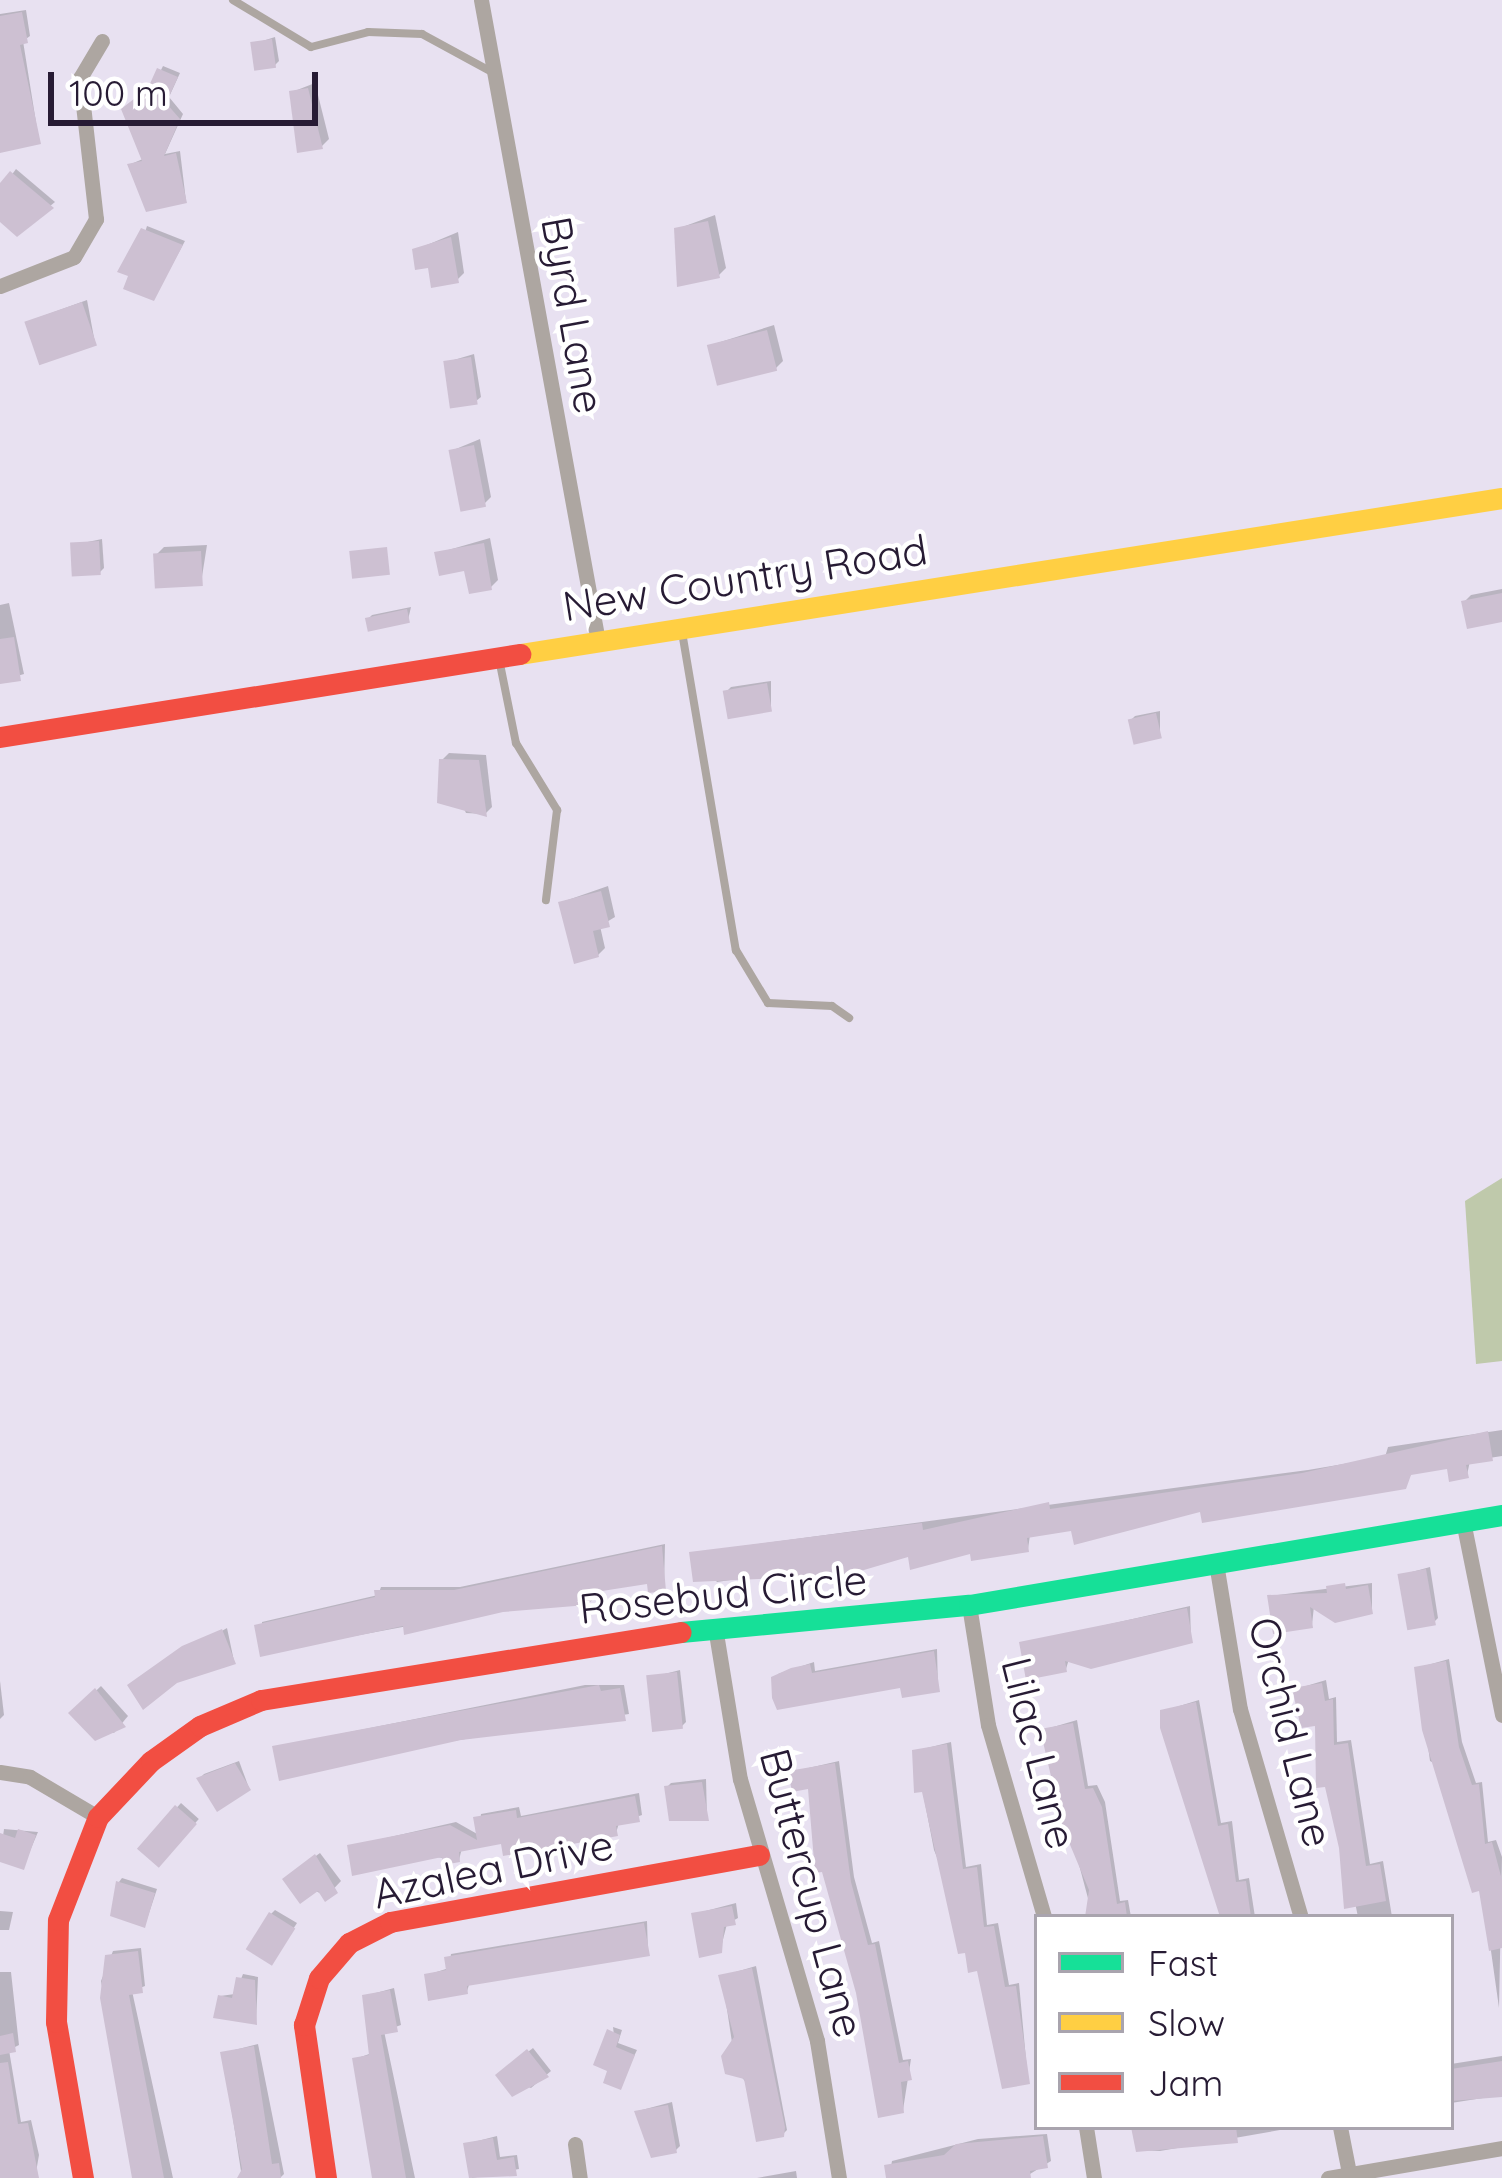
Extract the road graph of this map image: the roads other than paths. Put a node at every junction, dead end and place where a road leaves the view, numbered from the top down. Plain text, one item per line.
1 (233, 0) edge
2 (481, 0) edge
3 (102, 41) dead end
4 (494, 73) junction
5 (0, 286) edge
6 (1502, 498) edge
7 (681, 628) junction
8 (598, 641) junction
9 (498, 655) junction
10 (0, 737) edge
11 (546, 900) dead end
12 (849, 1018) dead end
13 (1502, 1515) edge
14 (1462, 1521) junction
15 (1216, 1563) junction
16 (968, 1605) junction
17 (715, 1627) junction
18 (1502, 1715) edge
19 (0, 1772) edge
20 (98, 1817) junction
21 (759, 1855) junction
22 (1043, 1914) edge
23 (1300, 1914) edge
24 (1086, 2130) edge
25 (1341, 2130) edge
26 (574, 2144) dead end
27 (1502, 2148) edge
28 (1349, 2176) edge
29 (83, 2178) edge
30 (326, 2178) edge
31 (580, 2178) edge
32 (839, 2178) edge
33 (1094, 2178) edge
34 (1328, 2178) edge

1 - 4 lane
2 - 4 street, Byrd Lane
3 - 5 street
4 - 8 street, Byrd Lane
6 - 7 street, New Country Road
7 - 8 street, New Country Road
7 - 12 lane
8 - 9 street, New Country Road
9 - 10 street, New Country Road
9 - 11 lane
13 - 14 street, Rosebud Circle
14 - 15 street, Rosebud Circle
14 - 18 street
15 - 16 street, Rosebud Circle
15 - 23 street, Orchid Lane
16 - 17 street, Rosebud Circle
16 - 22 street, Lilac Lane
17 - 20 street, Rosebud Circle
17 - 21 street, Buttercup Lane
19 - 20 street
20 - 29 street, Rosebud Circle
21 - 30 street, Azalea Drive
21 - 32 street, Buttercup Lane
24 - 33 street
25 - 28 street
26 - 31 street
27 - 28 street
28 - 34 street

